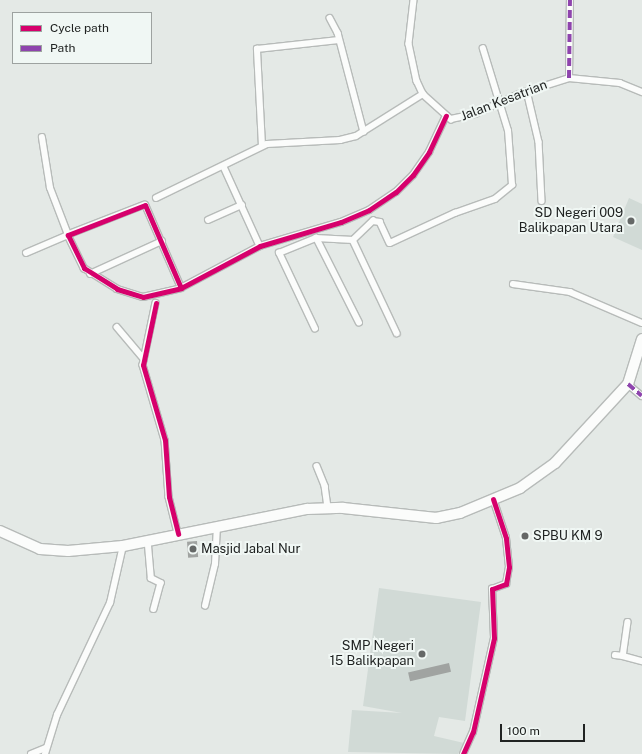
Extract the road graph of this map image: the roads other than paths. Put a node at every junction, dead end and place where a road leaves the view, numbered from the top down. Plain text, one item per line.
1 (414, 0) edge
2 (570, 0) edge
3 (330, 18) dead end
4 (339, 40) junction
5 (483, 49) dead end
6 (569, 78) junction
7 (527, 91) junction
8 (642, 92) edge
9 (423, 94) junction
10 (500, 102) junction
11 (446, 116) junction
12 (364, 132) junction
13 (42, 138) dead end
14 (262, 146) junction
15 (224, 167) junction
16 (156, 198) dead end
17 (542, 201) dead end
18 (242, 205) junction
19 (208, 220) dead end
20 (68, 235) junction
21 (316, 238) junction
22 (353, 240) junction
23 (162, 241) junction
24 (260, 246) junction
25 (26, 253) dead end
26 (90, 274) junction
27 (513, 284) dead end
28 (181, 288) junction
29 (156, 303) dead end
30 (359, 323) dead end
31 (642, 323) edge
32 (117, 327) dead end
33 (315, 329) dead end
34 (397, 333) dead end
35 (642, 339) edge
36 (144, 359) junction
37 (628, 384) junction
38 (642, 396) edge
39 (317, 466) dead end
40 (493, 499) junction
41 (328, 508) junction
42 (217, 527) junction
43 (0, 530) edge
44 (178, 534) junction
45 (148, 540) junction
46 (123, 546) junction
47 (205, 606) dead end
48 (154, 609) dead end
49 (628, 622) dead end
50 (614, 655) dead end
51 (624, 656) junction
52 (642, 661) edge
53 (46, 748) junction
54 (31, 754) edge
55 (44, 754) edge
56 (463, 754) edge

1 - 9 street
2 - 6 street
3 - 4 street
4 - 12 street
4 - 14 street
5 - 10 street
6 - 7 street, Jalan Kesatrian
6 - 8 street, Jalan Kesatrian
7 - 10 street, Jalan Kesatrian
7 - 17 street
9 - 11 street, Jalan Kesatrian
9 - 12 street
10 - 11 street, Jalan Kesatrian
10 - 22 street
11 - 24 street
12 - 14 street
13 - 20 street
14 - 15 street
15 - 16 street
15 - 18 street
18 - 19 street
18 - 24 street
20 - 23 street
20 - 25 street
20 - 26 street
21 - 22 street
21 - 30 street
21 - 33 street
22 - 34 street
23 - 26 street
23 - 28 street
24 - 28 street
26 - 28 street
27 - 31 street
29 - 36 street
32 - 36 street
35 - 37 highway
36 - 44 street
37 - 38 street
37 - 40 highway
39 - 41 street
40 - 41 highway
40 - 56 street
41 - 42 highway
42 - 44 highway
42 - 47 street
43 - 46 highway
44 - 45 highway
45 - 46 highway
45 - 48 street
46 - 53 street
49 - 51 street
50 - 51 street
51 - 52 street
53 - 54 street
53 - 55 street

